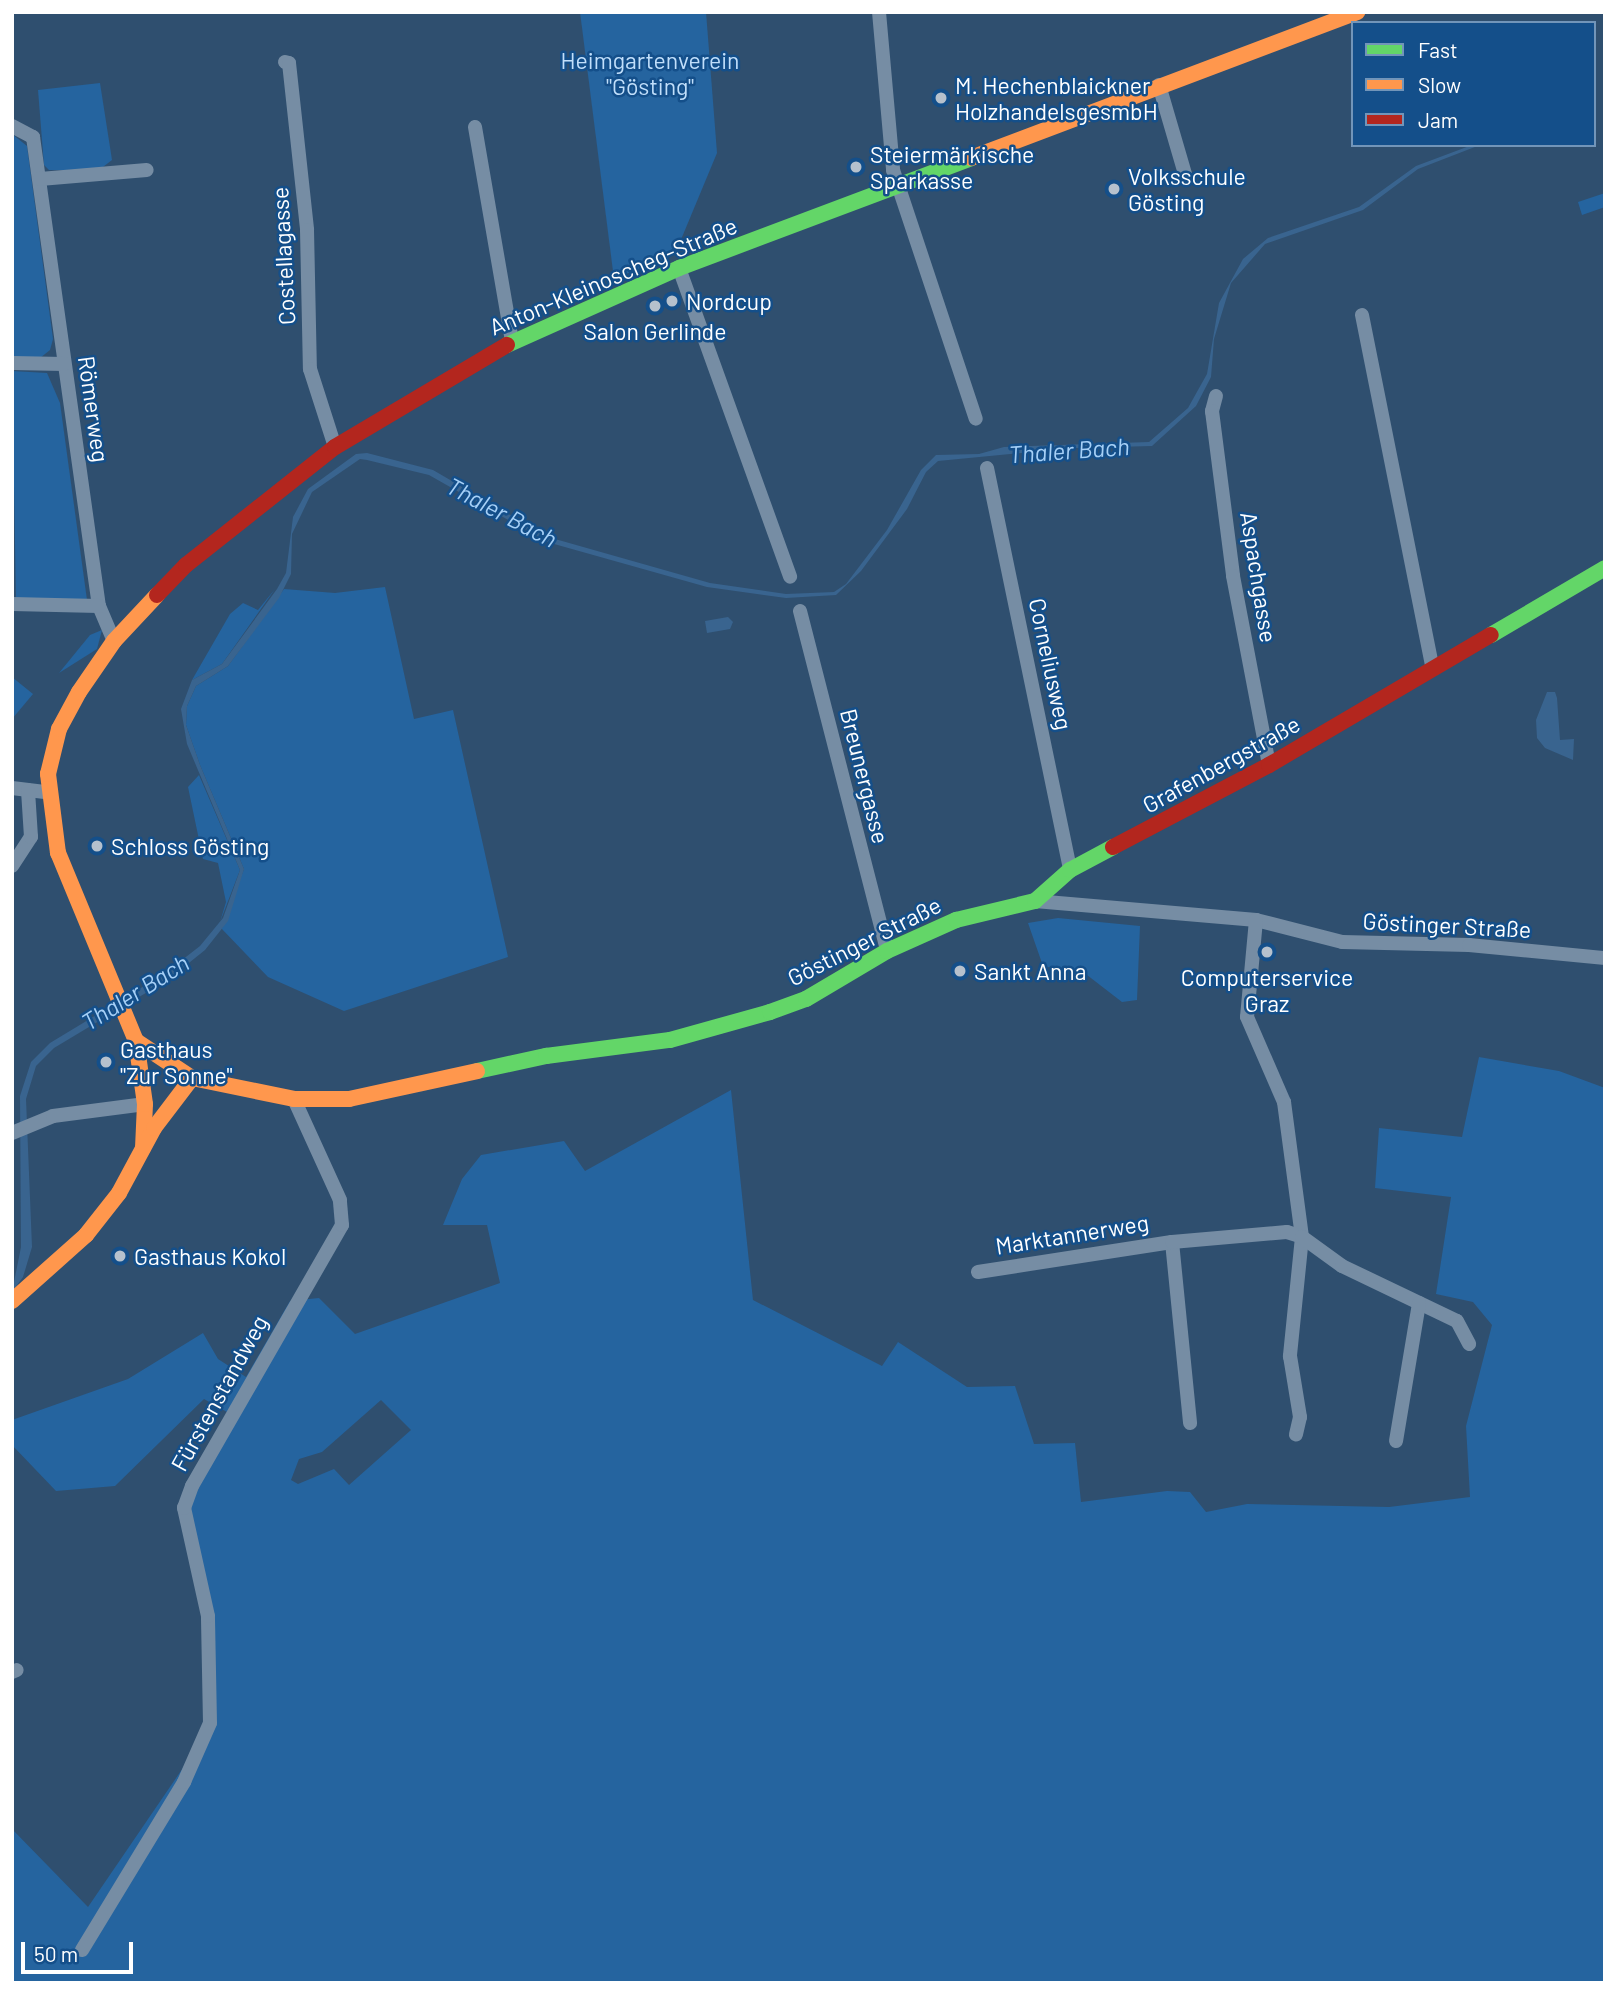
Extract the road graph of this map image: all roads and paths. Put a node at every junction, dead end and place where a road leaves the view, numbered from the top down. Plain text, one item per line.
1 (879, 12) edge
2 (1357, 12) edge
3 (285, 62) dead end
4 (1159, 85) junction
5 (12, 127) edge
6 (475, 127) dead end
7 (147, 170) dead end
8 (1185, 174) dead end
9 (40, 179) junction
10 (897, 184) junction
11 (679, 268) junction
12 (1362, 315) dead end
13 (512, 342) junction
14 (12, 363) edge
15 (64, 363) junction
16 (1216, 396) dead end
17 (976, 419) dead end
18 (335, 447) junction
19 (987, 468) dead end
20 (1605, 568) edge
21 (790, 578) dead end
22 (12, 604) edge
23 (99, 606) junction
24 (800, 611) dead end
25 (114, 641) junction
26 (1433, 669) junction
27 (1269, 765) junction
28 (12, 788) edge
29 (28, 790) junction
30 (47, 792) junction
31 (12, 866) edge
32 (1070, 870) junction
33 (1035, 901) junction
34 (1256, 920) junction
35 (887, 951) junction
36 (1605, 958) edge
37 (136, 1041) junction
38 (192, 1078) junction
39 (294, 1099) junction
40 (145, 1104) junction
41 (17, 1131) edge
42 (143, 1148) junction
43 (1302, 1237) junction
44 (1172, 1241) junction
45 (978, 1272) dead end
46 (12, 1301) edge
47 (1419, 1303) junction
48 (1469, 1344) dead end
49 (1190, 1423) dead end
50 (1296, 1435) dead end
51 (1396, 1441) dead end
52 (82, 1950) dead end

1 - 10 street
2 - 4 main road, Anton-Kleinoscheg-Straße
3 - 18 street, Costellagasse
4 - 8 street
4 - 10 main road, Anton-Kleinoscheg-Straße
5 - 9 street, Römerweg
6 - 13 street
7 - 9 street
9 - 15 street, Römerweg
10 - 11 main road, Anton-Kleinoscheg-Straße
10 - 17 street
11 - 13 main road, Anton-Kleinoscheg-Straße
11 - 21 street
12 - 26 street
13 - 18 main road, Anton-Kleinoscheg-Straße
14 - 15 street
15 - 23 street, Römerweg
16 - 27 street, Aspachgasse
18 - 25 main road, Anton-Kleinoscheg-Straße
19 - 32 street, Corneliusweg
20 - 26 main road, Grafenbergstraße
22 - 23 street
23 - 25 street, Römerweg
24 - 35 street, Breunergasse
25 - 30 main road, Anton-Kleinoscheg-Straße
26 - 27 main road, Grafenbergstraße
27 - 32 main road, Grafenbergstraße
28 - 29 street
29 - 30 street
29 - 31 street
30 - 37 main road
32 - 33 main road, Grafenbergstraße
33 - 34 street, Göstinger Straße
33 - 35 main road, Göstinger Straße
34 - 36 street, Göstinger Straße
34 - 43 street
35 - 39 main road, Göstinger Straße
37 - 38 main road, Göstinger Straße
37 - 40 main road
38 - 39 main road, Göstinger Straße
38 - 42 main road
39 - 52 street, Fürstenstandweg
40 - 41 street
40 - 42 main road
42 - 46 main road
43 - 44 street, Marktannerweg
43 - 47 street
43 - 50 street
44 - 45 street, Marktannerweg
44 - 49 street, Marktannerweg
47 - 48 street
47 - 51 street

